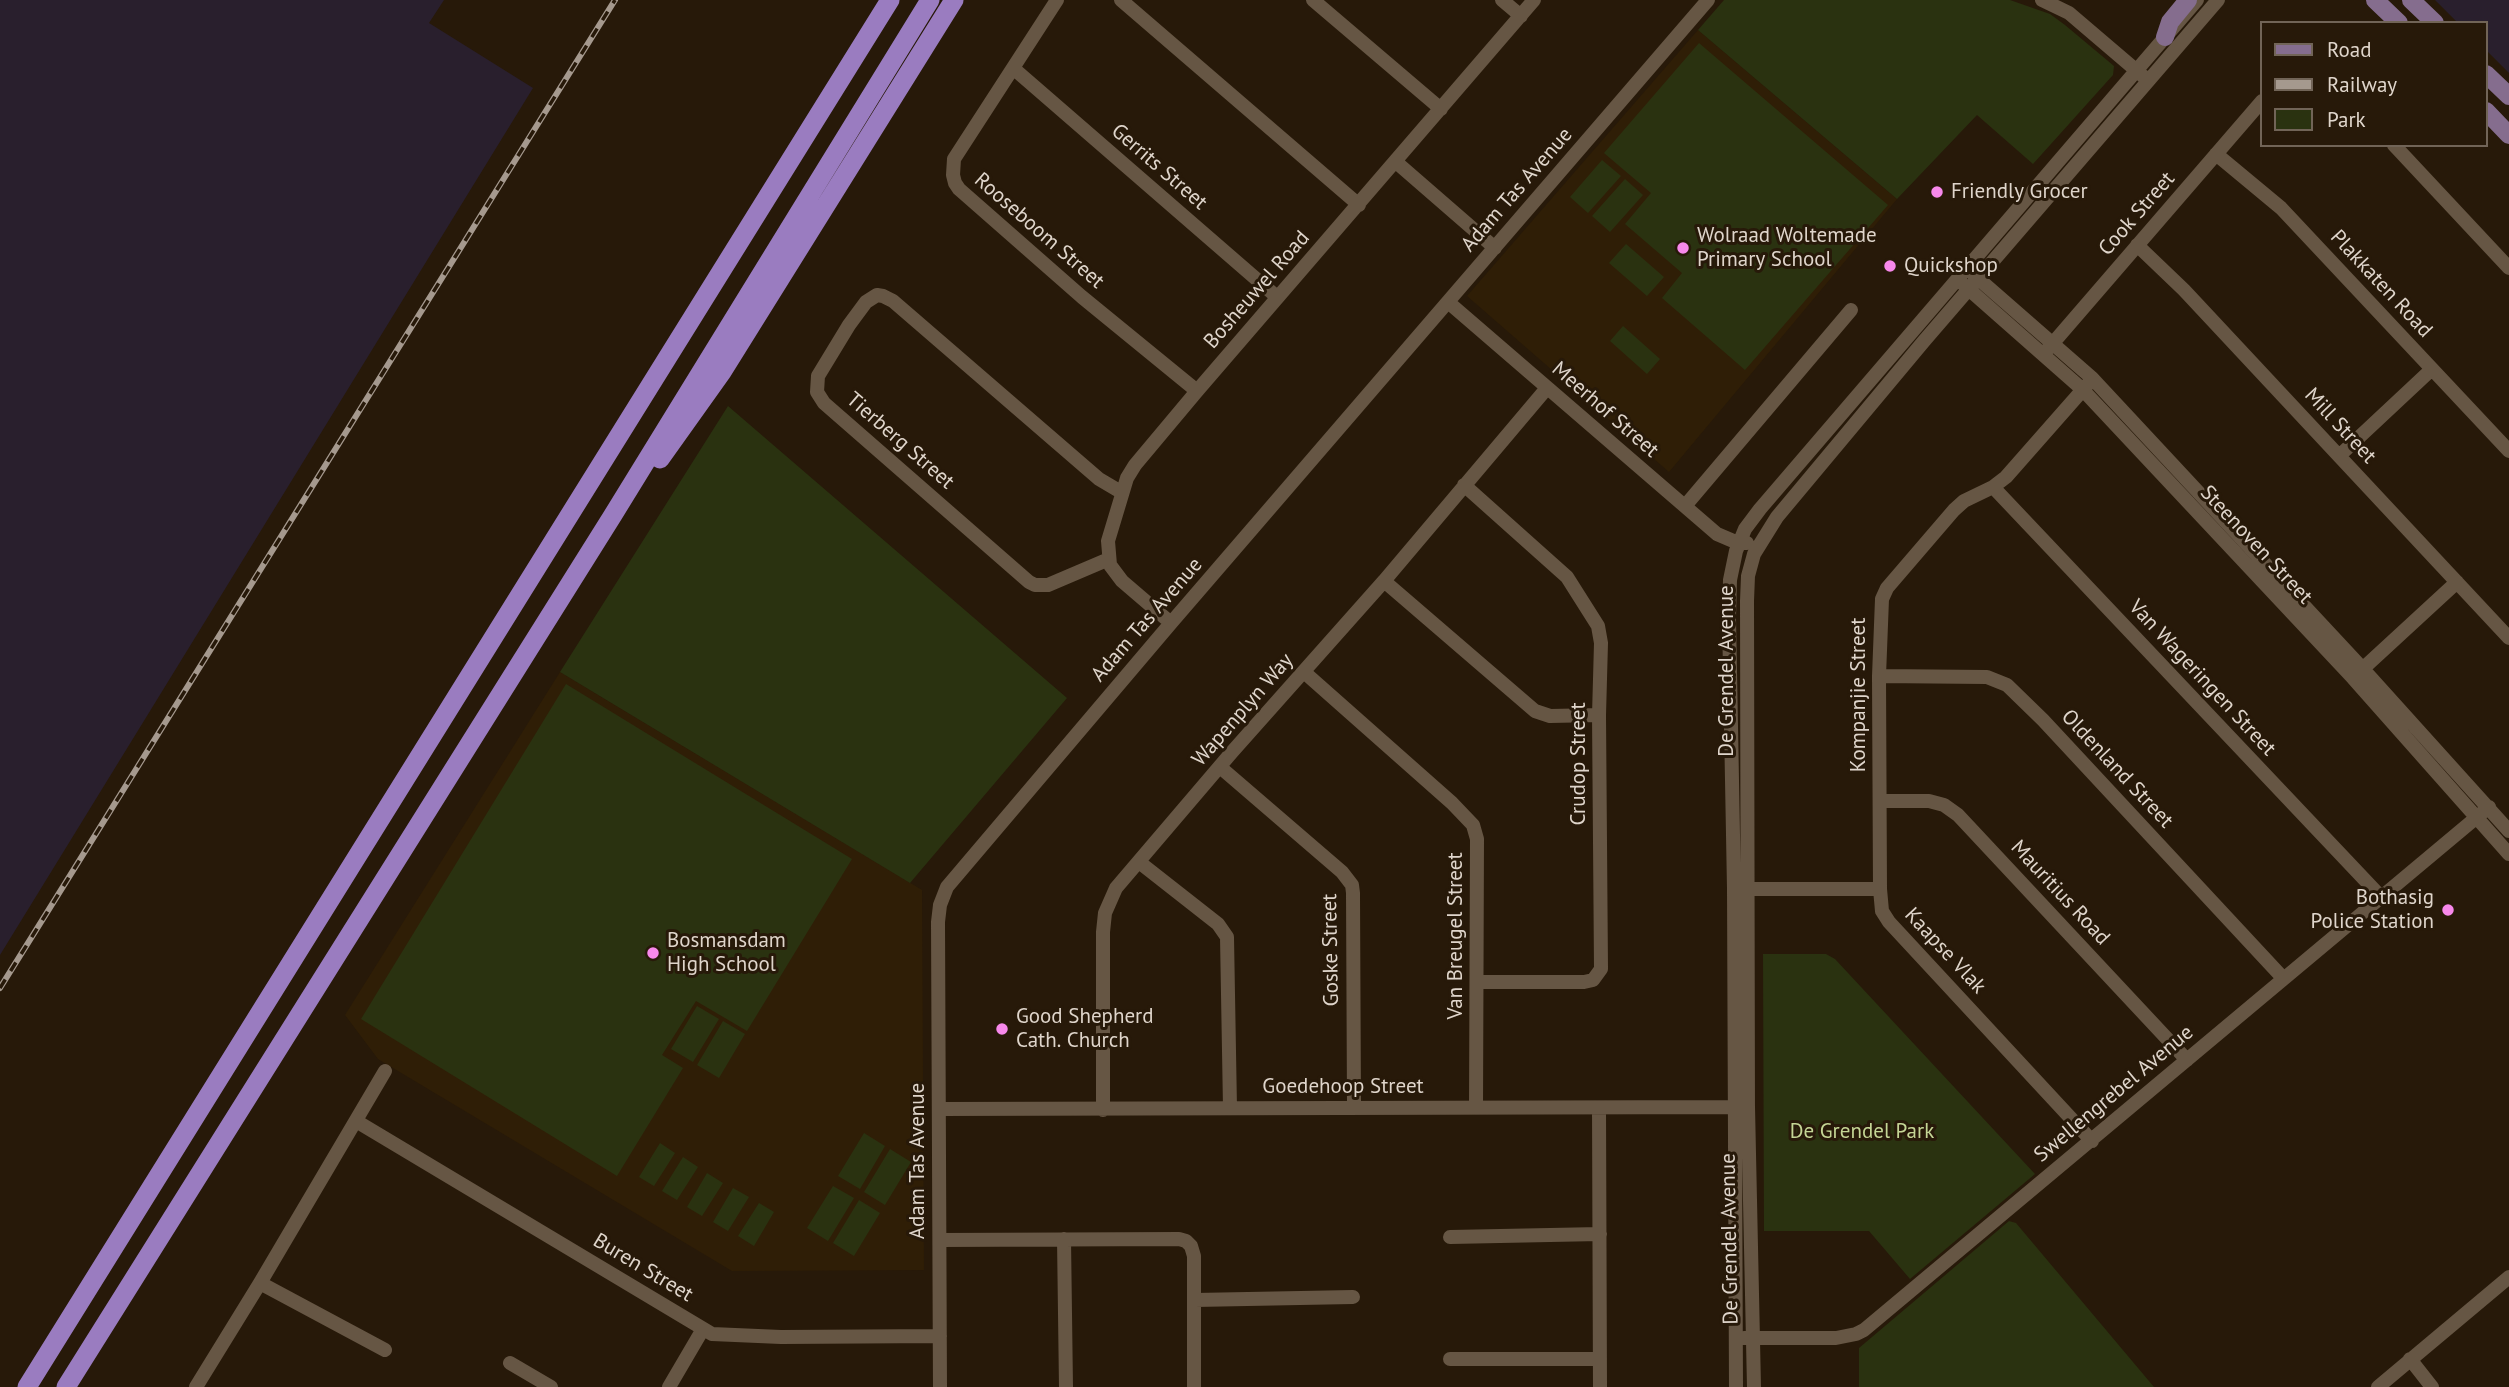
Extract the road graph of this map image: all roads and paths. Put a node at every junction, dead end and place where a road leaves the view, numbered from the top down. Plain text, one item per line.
1 (889, 0) edge
2 (930, 0) edge
3 (954, 0) edge
4 (1057, 0) edge
5 (1121, 0) edge
6 (1313, 0) edge
7 (1502, 0) edge
8 (1534, 0) edge
9 (1708, 0) edge
10 (2042, 0) edge
11 (2188, 0) edge
12 (2197, 0) edge
13 (2218, 0) edge
14 (2375, 0) edge
15 (2411, 0) edge
16 (2066, 4) edge
17 (1521, 16) junction
18 (2397, 21) edge
19 (2433, 21) edge
20 (2165, 37) junction
21 (1013, 68) junction
22 (2137, 70) junction
23 (2488, 76) edge
24 (2148, 80) junction
25 (2509, 96) edge
26 (2260, 103) edge
27 (1441, 109) junction
28 (2488, 113) edge
29 (2509, 135) edge
30 (2396, 147) edge
31 (2216, 154) junction
32 (1396, 162) junction
33 (1359, 205) junction
34 (2137, 245) junction
35 (1495, 248) junction
36 (2509, 268) edge
37 (1962, 274) junction
38 (1974, 284) junction
39 (1278, 298) junction
40 (1448, 302) junction
41 (1851, 310) dead end
42 (2048, 349) junction
43 (2432, 369) junction
44 (2087, 384) junction
45 (1547, 388) junction
46 (1197, 391) junction
47 (2509, 451) edge
48 (2339, 456) junction
49 (1464, 485) junction
50 (1993, 487) junction
51 (1121, 492) junction
52 (1685, 506) junction
53 (613, 515) junction
54 (1765, 533) junction
55 (1738, 543) junction
56 (1109, 559) junction
57 (1748, 576) junction
58 (1384, 581) junction
59 (2457, 582) junction
60 (1171, 623) junction
61 (2509, 638) edge
62 (1304, 672) junction
63 (2358, 674) junction
64 (1879, 676) junction
65 (1599, 715) junction
66 (1220, 767) junction
67 (1880, 801) junction
68 (2484, 812) junction
69 (2509, 831) edge
70 (2509, 854) edge
71 (1139, 862) junction
72 (1741, 889) junction
73 (1880, 889) junction
74 (2382, 898) junction
75 (2283, 978) junction
76 (1478, 982) junction
77 (2187, 1060) junction
78 (386, 1071) dead end
79 (1354, 1107) junction
80 (1476, 1107) junction
81 (1741, 1107) junction
82 (1230, 1108) junction
83 (1599, 1108) junction
84 (939, 1109) junction
85 (1103, 1110) junction
86 (356, 1121) junction
87 (2092, 1141) junction
88 (1600, 1234) junction
89 (1450, 1237) dead end
90 (1064, 1239) junction
91 (940, 1240) junction
92 (2509, 1277) edge
93 (260, 1283) junction
94 (1353, 1297) dead end
95 (1195, 1300) junction
96 (703, 1329) junction
97 (940, 1336) junction
98 (1736, 1338) junction
99 (1753, 1338) junction
100 (385, 1350) dead end
101 (1450, 1359) dead end
102 (1600, 1359) junction
103 (2410, 1359) junction
104 (510, 1363) dead end
105 (27, 1387) edge
106 (66, 1387) edge
107 (196, 1387) edge
108 (551, 1387) edge
109 (669, 1387) edge
110 (940, 1387) edge
111 (1066, 1387) edge
112 (1195, 1387) edge
113 (1600, 1387) edge
114 (1736, 1387) edge
115 (1754, 1387) edge
116 (2378, 1387) edge
117 (2432, 1387) edge

1 - 105 highway
2 - 53 highway
3 - 53 highway
4 - 21 street, Rooseboom Street
5 - 33 street
6 - 27 street
7 - 17 street
8 - 17 street, Bosheuwel Road
9 - 35 street, Adam Tas Avenue
10 - 16 street
11 - 20 main road
12 - 20 street, De Grendel Avenue
13 - 24 street, De Grendel Avenue
14 - 18 main road
15 - 19 main road
16 - 22 street
17 - 27 street, Bosheuwel Road
20 - 22 street, De Grendel Avenue
21 - 39 street, Gerrits Street
21 - 46 street, Rooseboom Street
22 - 24 street
22 - 37 street, De Grendel Avenue
23 - 25 main road
24 - 38 street, De Grendel Avenue
26 - 31 street, Cook Street
27 - 32 street, Bosheuwel Road
28 - 29 main road
30 - 36 street
31 - 34 street, Cook Street
31 - 43 street, Plakkaten Road
32 - 33 street, Bosheuwel Road
32 - 35 street
33 - 39 street, Bosheuwel Road
34 - 42 street, Cook Street
34 - 48 street, Mill Street
35 - 40 street, Adam Tas Avenue
37 - 38 street, Steenoven Street
37 - 55 street, De Grendel Avenue
38 - 42 street, Steenoven Street
38 - 54 street, De Grendel Avenue
39 - 46 street, Bosheuwel Road
40 - 45 street, Meerhof Street
40 - 60 street, Adam Tas Avenue
41 - 52 street
42 - 44 street, Steenoven Street
43 - 47 street, Plakkaten Road
43 - 48 street
44 - 50 street, Kompanjie Street
44 - 63 street, Steenoven Street
45 - 49 street, Wapenplyn Way
45 - 52 street, Meerhof Street
46 - 51 street, Bosheuwel Road
48 - 59 street, Mill Street
49 - 58 street, Wapenplyn Way
49 - 65 street, Crudop Street
50 - 64 street, Kompanjie Street
50 - 74 street, Van Wageringen Street
51 - 56 street, Bosheuwel Road
51 - 56 street, Tierberg Street
52 - 55 street, Meerhof Street
53 - 106 highway
54 - 55 street
54 - 57 street, De Grendel Avenue
55 - 57 street
55 - 72 street, De Grendel Avenue
56 - 60 street
57 - 72 street, De Grendel Avenue
58 - 62 street, Wapenplyn Way
58 - 65 street
59 - 61 street, Mill Street
59 - 63 street
60 - 84 street, Adam Tas Avenue
62 - 66 street, Wapenplyn Way
62 - 76 street, Van Breugel Street
63 - 68 street, Steenoven Street
64 - 67 street, Kompanjie Street
64 - 75 street, Oldenland Street
65 - 76 street, Crudop Street
66 - 71 street, Wapenplyn Way
66 - 79 street, Goske Street
67 - 73 street, Kompanjie Street
67 - 77 street, Mauritius Road
68 - 69 street, Steenoven Street
68 - 70 street, Steenoven Street
68 - 74 street, Swellengrebel Avenue
71 - 82 street
71 - 85 street, Wapenplyn Way
72 - 73 street
72 - 81 street, De Grendel Avenue
73 - 87 street, Kaapse Vlak
74 - 75 street, Swellengrebel Avenue
75 - 77 street, Swellengrebel Avenue
76 - 80 street, Van Breugel Street
77 - 87 street, Swellengrebel Avenue
78 - 86 street
79 - 80 street, Goedehoop Street
79 - 82 street, Goedehoop Street
80 - 83 street, Goedehoop Street
81 - 83 street, Goedehoop Street
81 - 98 street, De Grendel Avenue
81 - 99 street, De Grendel Avenue
82 - 85 street, Goedehoop Street
83 - 88 street
84 - 85 street, Goedehoop Street
84 - 91 street, Adam Tas Avenue
86 - 93 street
86 - 96 street, Buren Street
87 - 99 street, Swellengrebel Avenue
88 - 89 street
88 - 102 street
90 - 91 street
90 - 95 street
90 - 111 street
91 - 97 street, Adam Tas Avenue
92 - 103 street
93 - 100 street
93 - 107 street
94 - 95 street
95 - 112 street
96 - 97 street, Buren Street
96 - 109 street
97 - 110 street, Adam Tas Avenue
98 - 99 street, Swellengrebel Avenue
98 - 114 street, De Grendel Avenue
99 - 115 street, De Grendel Avenue
101 - 102 street
102 - 113 street
103 - 116 street
103 - 117 street
104 - 108 street

